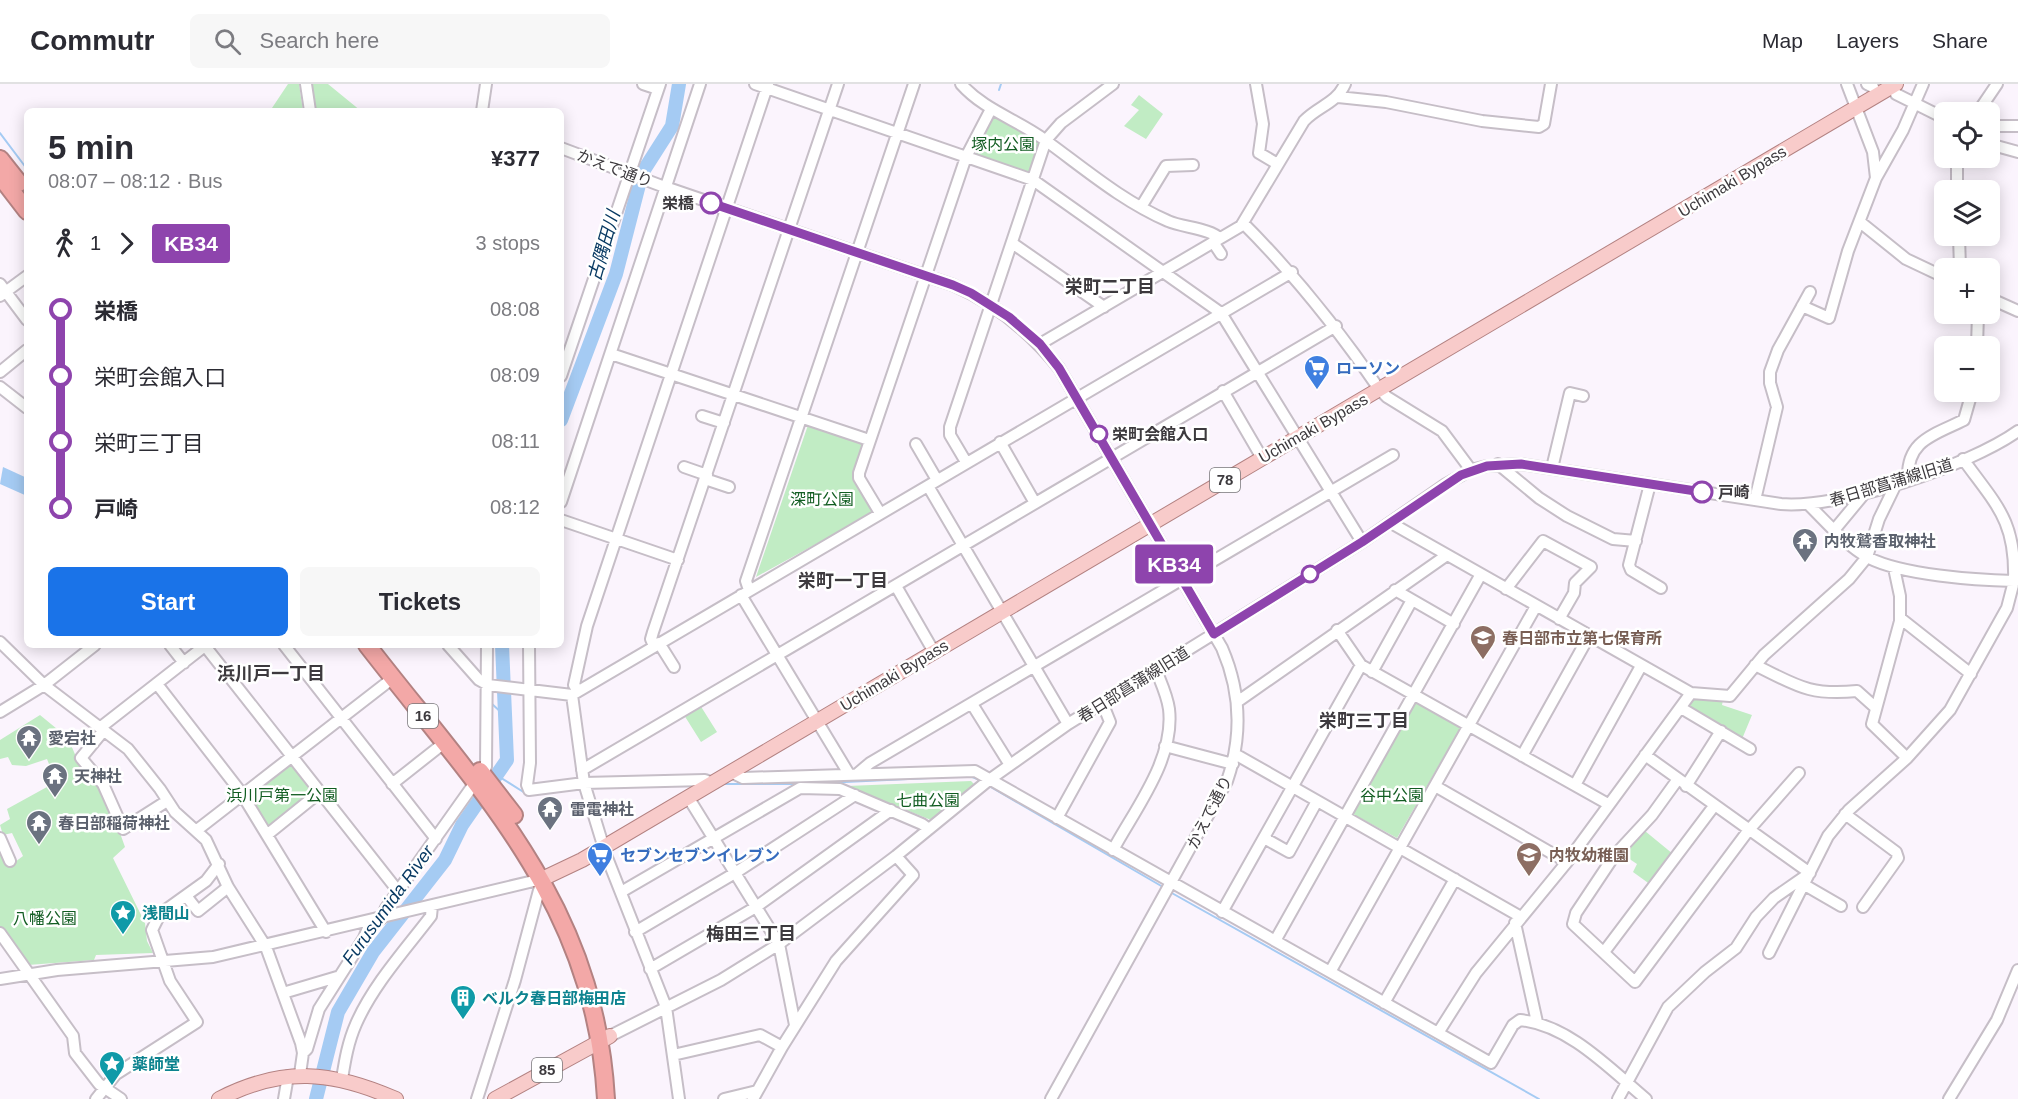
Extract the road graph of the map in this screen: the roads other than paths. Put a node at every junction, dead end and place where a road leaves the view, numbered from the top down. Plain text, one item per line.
1 (306, 84) edge
2 (486, 84) edge
3 (643, 84) edge
4 (700, 84) edge
5 (754, 84) edge
6 (838, 84) edge
7 (914, 84) edge
8 (961, 84) edge
9 (1113, 84) edge
10 (1256, 84) edge
11 (1345, 84) edge
12 (1551, 84) edge
13 (1846, 84) edge
14 (1923, 84) edge
15 (1997, 84) edge
16 (659, 86) edge
17 (767, 86) edge
18 (1896, 89) edge
19 (1338, 97) junction
20 (1915, 102) junction
21 (1985, 102) edge
22 (310, 108) edge
23 (482, 108) edge
24 (1856, 108) junction
25 (991, 109) junction
26 (829, 110) junction
27 (1934, 112) edge
28 (2000, 126) edge
29 (2018, 126) edge
30 (897, 134) junction
31 (1046, 140) junction
32 (2000, 147) edge
33 (564, 149) edge
34 (2018, 152) edge
35 (966, 157) junction
36 (0, 159) edge
37 (1276, 163) junction
38 (1193, 165) dead end
39 (632, 175) junction
40 (0, 176) edge
41 (1876, 178) junction
42 (1033, 180) junction
43 (665, 187) junction
44 (24, 189) edge
45 (24, 207) edge
46 (1141, 207) junction
47 (727, 208) junction
48 (1860, 222) junction
49 (1243, 223) junction
50 (789, 229) junction
51 (1216, 240) junction
52 (1012, 243) junction
53 (857, 252) junction
54 (1221, 254) dead end
55 (1162, 271) junction
56 (1292, 272) junction
57 (1934, 272) edge
58 (926, 275) junction
59 (24, 278) edge
60 (2, 291) edge
61 (1810, 292) dead end
62 (2000, 303) edge
63 (991, 305) junction
64 (1802, 306) junction
65 (1104, 307) junction
66 (2018, 311) edge
67 (1221, 313) junction
68 (24, 317) edge
69 (1336, 326) junction
70 (1040, 344) junction
71 (24, 352) edge
72 (611, 354) junction
73 (564, 368) edge
74 (0, 372) edge
75 (1258, 372) junction
76 (672, 374) junction
77 (0, 387) edge
78 (1379, 389) junction
79 (1223, 392) junction
80 (733, 395) junction
81 (1583, 396) dead end
82 (1077, 397) junction
83 (1969, 402) edge
84 (24, 406) edge
85 (702, 416) dead end
86 (801, 417) junction
87 (724, 423) junction
88 (2018, 431) edge
89 (1298, 437) junction
90 (869, 441) junction
91 (1000, 442) junction
92 (916, 444) dead end
93 (1393, 454) dead end
94 (1112, 457) junction
95 (1262, 458) junction
96 (1963, 459) junction
97 (966, 462) junction
98 (1498, 464) junction
99 (684, 467) dead end
100 (1552, 468) junction
101 (1471, 470) junction
102 (706, 477) junction
103 (1908, 480) junction
104 (932, 483) junction
105 (1650, 484) junction
106 (1896, 484) junction
107 (729, 487) dead end
108 (1331, 492) junction
109 (564, 493) edge
110 (1864, 494) junction
111 (1755, 500) junction
112 (1035, 503) junction
113 (1810, 506) junction
114 (880, 513) junction
115 (564, 521) edge
116 (1390, 523) junction
117 (1150, 524) junction
118 (1835, 530) junction
119 (615, 538) junction
120 (1636, 540) junction
121 (1362, 542) junction
122 (963, 546) junction
123 (1447, 555) junction
124 (1867, 556) junction
125 (678, 560) junction
126 (1894, 568) junction
127 (1481, 574) junction
128 (1183, 580) junction
129 (2016, 580) edge
130 (896, 586) junction
131 (1662, 588) dead end
132 (1506, 589) junction
133 (1395, 590) junction
134 (745, 592) junction
135 (1412, 600) junction
136 (1536, 606) junction
137 (1000, 612) junction
138 (1900, 618) junction
139 (1558, 619) junction
140 (1454, 624) junction
141 (1337, 630) junction
142 (1214, 634) junction
143 (1589, 636) junction
144 (0, 642) edge
145 (657, 645) junction
146 (172, 648) edge
147 (202, 648) edge
148 (208, 648) edge
149 (286, 648) edge
150 (369, 648) edge
151 (383, 648) edge
152 (451, 648) edge
153 (487, 648) edge
154 (529, 648) edge
155 (85, 649) edge
156 (934, 652) junction
157 (777, 656) junction
158 (184, 663) junction
159 (1361, 665) junction
160 (1755, 665) junction
161 (1641, 666) junction
162 (674, 667) dead end
163 (1033, 668) junction
164 (1156, 670) junction
165 (1372, 672) junction
166 (1971, 674) junction
167 (393, 678) junction
168 (157, 684) junction
169 (44, 685) junction
170 (489, 685) junction
171 (528, 690) junction
172 (575, 693) junction
173 (1691, 693) junction
174 (1414, 695) junction
175 (1102, 702) junction
176 (1237, 702) junction
177 (972, 704) junction
178 (1681, 708) junction
179 (1876, 708) junction
180 (0, 712) edge
181 (341, 719) junction
182 (818, 721) junction
183 (1068, 724) junction
184 (1468, 726) junction
185 (103, 729) junction
186 (1721, 731) junction
187 (444, 742) junction
188 (1165, 746) junction
189 (1750, 749) dead end
190 (1644, 755) junction
191 (1522, 756) junction
192 (292, 758) junction
193 (1906, 758) junction
194 (1234, 759) junction
195 (1010, 765) junction
196 (582, 770) junction
197 (731, 772) junction
198 (1799, 773) dead end
199 (853, 774) junction
200 (989, 780) junction
201 (481, 781) junction
202 (584, 783) junction
203 (712, 783) junction
204 (1682, 783) junction
205 (392, 784) junction
206 (1575, 785) junction
207 (1435, 786) junction
208 (1293, 788) junction
209 (320, 792) junction
210 (855, 795) junction
211 (243, 796) junction
212 (688, 797) junction
213 (167, 801) junction
214 (1317, 801) junction
215 (1608, 804) junction
216 (1714, 806) junction
217 (891, 810) junction
218 (1845, 814) junction
219 (1344, 817) junction
220 (1057, 818) junction
221 (929, 829) junction
222 (197, 830) junction
223 (1748, 831) junction
224 (268, 834) junction
225 (0, 838) edge
226 (1264, 838) junction
227 (436, 839) junction
228 (714, 839) junction
229 (603, 848) junction
230 (1400, 848) junction
231 (1113, 850) junction
232 (896, 856) junction
233 (10, 861) dead end
234 (1567, 862) junction
235 (219, 864) junction
236 (735, 873) junction
237 (1810, 873) junction
238 (547, 877) junction
239 (1455, 879) junction
240 (1172, 883) junction
241 (1803, 884) junction
242 (228, 886) junction
243 (398, 891) junction
244 (621, 892) junction
245 (187, 897) junction
246 (1841, 906) dead end
247 (428, 907) junction
248 (756, 907) junction
249 (1863, 907) dead end
250 (1222, 912) junction
251 (379, 919) junction
252 (1518, 920) junction
253 (326, 932) junction
254 (635, 932) junction
255 (0, 933) edge
256 (1275, 941) junction
257 (779, 944) junction
258 (266, 947) junction
259 (1604, 952) junction
260 (1769, 953) dead end
261 (165, 963) junction
262 (650, 969) junction
263 (2018, 970) edge
264 (1330, 972) junction
265 (30, 974) junction
266 (337, 977) junction
267 (0, 979) edge
268 (283, 993) junction
269 (1384, 1003) junction
270 (666, 1008) junction
271 (1537, 1022) junction
272 (795, 1025) junction
273 (1438, 1033) junction
274 (605, 1038) junction
275 (782, 1047) junction
276 (303, 1053) junction
277 (673, 1054) junction
278 (297, 1075) junction
279 (342, 1079) junction
280 (1627, 1083) junction
281 (107, 1089) junction
282 (755, 1095) edge
283 (96, 1099) edge
284 (121, 1099) edge
285 (219, 1099) edge
286 (284, 1099) edge
287 (396, 1099) edge
288 (477, 1099) edge
289 (495, 1099) edge
290 (606, 1099) edge
291 (616, 1099) edge
292 (679, 1099) edge
293 (724, 1099) edge
294 (1051, 1099) edge
295 (1618, 1099) edge
296 (1646, 1099) edge
297 (1950, 1099) edge

1 - 22 street
2 - 23 street
3 - 16 street
4 - 43 street
5 - 17 street
6 - 26 street
7 - 30 street
8 - 25 street
9 - 31 street
10 - 37 street
11 - 19 street
12 - 19 street
13 - 24 street
14 - 20 street
15 - 21 street
16 - 39 street
17 - 26 street
17 - 47 street
18 - 20 street
18 - 24 main road, Uchimaki Bypass / 78
19 - 37 street
20 - 27 street
20 - 41 street
24 - 41 street
24 - 78 main road, Uchimaki Bypass / 78
25 - 31 street
25 - 35 street
26 - 30 street
26 - 50 street
28 - 29 street
30 - 35 street
30 - 53 street
31 - 42 street
31 - 46 street
32 - 34 street
33 - 39 street, かえで通り
35 - 42 street
35 - 58 street
36 - 44 highway
37 - 49 street
38 - 46 street
39 - 43 street, かえで通り
39 - 73 street
40 - 45 highway
41 - 48 street
42 - 52 street
42 - 55 street
43 - 47 street, かえで通り
43 - 72 street
46 - 51 street
47 - 50 street, かえで通り
47 - 76 street
48 - 57 street
48 - 64 street
49 - 51 street
49 - 56 street
50 - 53 street, かえで通り
50 - 80 street
51 - 54 street
51 - 55 street
52 - 63 street
52 - 65 street
53 - 58 street, かえで通り
53 - 86 street
55 - 65 street
55 - 67 street
56 - 67 street
56 - 69 street
58 - 63 street, かえで通り
58 - 90 street
59 - 60 street
60 - 68 street
61 - 64 street
62 - 66 street
63 - 70 street, かえで通り
63 - 97 street
64 - 111 street
65 - 70 street
67 - 75 street
67 - 82 street
69 - 75 street
69 - 78 street
70 - 82 street, かえで通り
71 - 74 street
72 - 76 street
72 - 109 street
75 - 79 street
75 - 89 street
76 - 80 street
76 - 119 street
77 - 84 street
78 - 89 main road, Uchimaki Bypass / 78
78 - 101 street
79 - 94 street
79 - 95 street
80 - 86 street
80 - 87 street
81 - 100 street
82 - 91 street
82 - 94 street, かえで通り
83 - 103 street
85 - 87 street
86 - 90 street
86 - 134 street
87 - 102 street
88 - 96 street, 春日部菖蒲線旧道
89 - 95 main road, Uchimaki Bypass / 78
89 - 108 street
90 - 114 street
91 - 97 street
91 - 112 street
92 - 104 street
93 - 108 street
94 - 112 street
94 - 117 street, かえで通り
95 - 117 main road, Uchimaki Bypass / 78
96 - 103 street, 春日部菖蒲線旧道
96 - 129 street
97 - 104 street
98 - 100 street, 春日部菖蒲線旧道
98 - 101 street, 春日部菖蒲線旧道
98 - 120 street
99 - 102 street
100 - 105 street, 春日部菖蒲線旧道
101 - 116 street, 春日部菖蒲線旧道
102 - 107 street
102 - 125 street
103 - 106 street, 春日部菖蒲線旧道
104 - 114 street
104 - 122 street
105 - 111 street, 春日部菖蒲線旧道
105 - 120 street
106 - 110 street, 春日部菖蒲線旧道
106 - 124 street
108 - 121 street
108 - 128 street
110 - 113 street, 春日部菖蒲線旧道
110 - 118 street
111 - 113 street, 春日部菖蒲線旧道
112 - 122 street
113 - 118 street
114 - 134 street
115 - 119 street
116 - 121 street, 春日部菖蒲線旧道
116 - 123 street
117 - 128 street, かえで通り
117 - 137 main road, Uchimaki Bypass / 78
118 - 124 street
119 - 125 street
119 - 172 street
120 - 131 street
121 - 142 street, 春日部菖蒲線旧道
122 - 130 street
122 - 137 street
123 - 127 street
123 - 133 street
124 - 126 street
124 - 160 street
125 - 145 street
126 - 129 street
126 - 138 street
127 - 132 street
127 - 140 street
128 - 142 street, かえで通り
128 - 163 street
129 - 166 street
130 - 156 street
130 - 157 street
132 - 136 street
132 - 139 street
133 - 135 street
133 - 141 street
134 - 145 street
134 - 157 street
135 - 140 street
135 - 165 street
136 - 139 street
136 - 184 street
137 - 156 main road, Uchimaki Bypass / 78
137 - 163 street
138 - 166 street
138 - 179 street
139 - 143 street
140 - 174 street
141 - 159 street
141 - 176 street
142 - 164 street, 春日部菖蒲線旧道
142 - 176 street, かえで通り
143 - 161 street
143 - 191 street
144 - 169 street
145 - 162 street
145 - 172 street
146 - 158 street
147 - 158 street
148 - 192 street
149 - 181 street
150 - 167 highway, 16
151 - 201 highway, 16
152 - 170 street
153 - 170 street
154 - 171 street
155 - 169 street
156 - 182 main road, Uchimaki Bypass / 78
157 - 182 street
157 - 196 street
158 - 168 street
159 - 165 street
159 - 208 street
160 - 173 street
160 - 179 street
161 - 173 street
161 - 206 street
163 - 177 street
163 - 183 street
164 - 175 street, 春日部菖蒲線旧道
164 - 188 street
165 - 174 street
166 - 193 street
167 - 181 street
167 - 187 highway, 16
168 - 185 street
168 - 211 street
169 - 180 street
169 - 185 street
170 - 171 street
170 - 201 street
171 - 172 street
171 - 202 street
172 - 196 street
173 - 178 street
174 - 184 street
174 - 219 street
175 - 183 street, 春日部菖蒲線旧道
175 - 220 street
176 - 194 street, かえで通り
177 - 195 street
177 - 199 street
178 - 186 street
178 - 190 street
179 - 193 street
181 - 192 street
181 - 205 street
182 - 197 main road, Uchimaki Bypass / 78
182 - 199 street
183 - 195 street, 春日部菖蒲線旧道
184 - 191 street
184 - 207 street
185 - 213 street
185 - 213 street
186 - 189 street
186 - 204 street
187 - 201 highway, 16
187 - 205 street
188 - 194 street
188 - 231 street
190 - 204 street
190 - 215 street
191 - 206 street
192 - 209 street
192 - 211 street
193 - 218 street
194 - 208 street
194 - 240 street, かえで通り
195 - 200 street, 春日部菖蒲線旧道
196 - 202 street
197 - 199 street
197 - 203 main road, Uchimaki Bypass / 78
198 - 223 street
199 - 200 street
200 - 220 street
200 - 221 street, 春日部菖蒲線旧道
201 - 227 street
201 - 238 highway, 16
202 - 203 street
202 - 229 street
203 - 212 main road, Uchimaki Bypass / 78
204 - 216 street
204 - 259 street
205 - 227 street
206 - 215 street
207 - 230 street
207 - 234 street
208 - 214 street
208 - 226 street
209 - 224 street
209 - 243 street
210 - 217 street
210 - 228 street
210 - 236 street
211 - 222 street
211 - 224 street
212 - 228 street
212 - 229 main road, Uchimaki Bypass / 78
213 - 222 street
214 - 219 street
214 - 226 street
215 - 234 street
216 - 223 street
216 - 259 street
217 - 221 street
217 - 248 street
218 - 237 street
218 - 249 street
219 - 230 street
219 - 256 street
220 - 231 street
221 - 232 street, 春日部菖蒲線旧道
222 - 235 street
223 - 237 street
223 - 259 street
224 - 253 street
225 - 233 street
226 - 250 street
227 - 243 street
228 - 236 street
228 - 244 street
229 - 238 main road, Uchimaki Bypass / 78
229 - 244 street
230 - 239 street
230 - 264 street
231 - 240 street
232 - 257 street, 春日部菖蒲線旧道
232 - 272 street
234 - 252 street
235 - 242 street
235 - 245 street
236 - 248 street
236 - 254 street
237 - 241 street
237 - 280 street
238 - 247 street
238 - 274 highway, 16
238 - 288 street
239 - 252 street
239 - 269 street
240 - 250 street
240 - 294 street, かえで通り
241 - 246 street
241 - 260 street
242 - 245 street
242 - 258 street
243 - 251 street
244 - 254 street
245 - 261 street
247 - 251 street
247 - 279 street
248 - 257 street
248 - 262 street
250 - 256 street
251 - 253 street
251 - 266 street
252 - 271 street
252 - 273 street
253 - 258 street
254 - 262 street
255 - 265 street
256 - 264 street
257 - 270 street, 春日部菖蒲線旧道
257 - 272 street
258 - 261 street
258 - 268 street
261 - 265 street
261 - 281 street
262 - 270 street
263 - 297 street
264 - 269 street
265 - 267 street
265 - 281 street
266 - 268 street
266 - 276 street
268 - 276 street
269 - 273 street
270 - 274 street, 春日部菖蒲線旧道
270 - 277 street
271 - 273 street
271 - 280 street
272 - 275 street
274 - 289 main road, 85
274 - 290 highway, 16
274 - 291 highway, 16
275 - 277 street
275 - 282 street
276 - 278 street
277 - 292 street
278 - 279 main road
278 - 285 main road
278 - 286 street
279 - 287 main road
280 - 295 street
280 - 296 street
281 - 283 street
281 - 284 street
282 - 293 street

